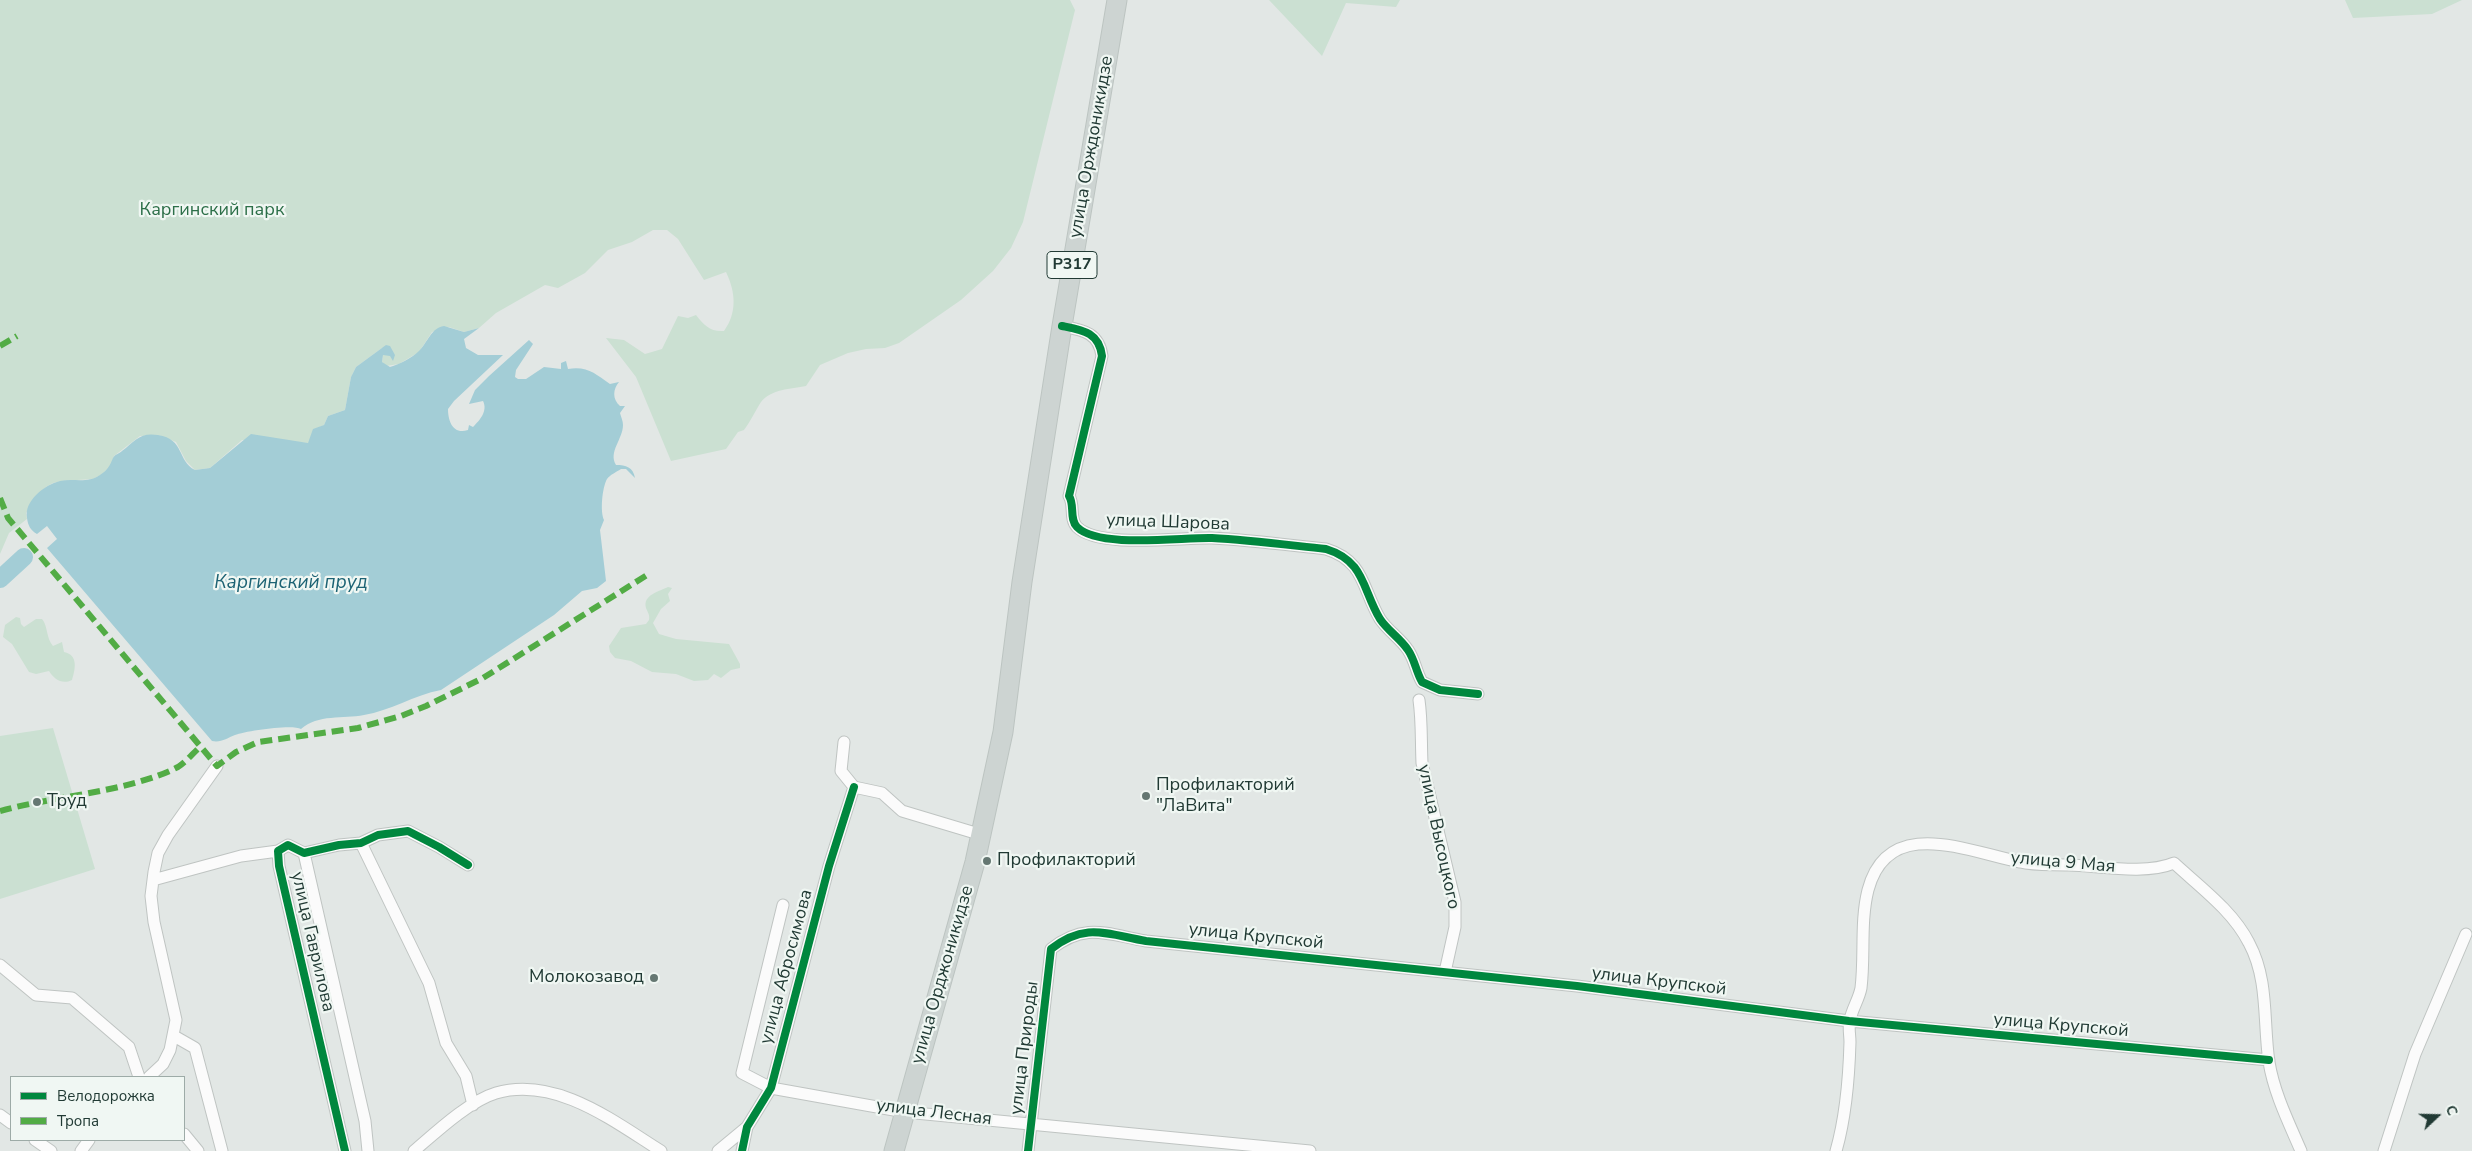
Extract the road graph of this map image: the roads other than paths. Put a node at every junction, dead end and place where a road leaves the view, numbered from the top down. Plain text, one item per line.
1 (1117, 0) edge
2 (1062, 326) junction
3 (1032, 531) joint
4 (1478, 694) dead end
5 (1419, 700) dead end
6 (844, 742) dead end
7 (217, 766) dead end
8 (854, 787) junction
9 (982, 835) junction
10 (361, 843) junction
11 (278, 851) junction
12 (304, 853) junction
13 (468, 865) dead end
14 (153, 880) junction
15 (783, 905) dead end
16 (2466, 934) dead end
17 (1051, 949) joint
18 (0, 965) edge
19 (1445, 972) junction
20 (1850, 1021) junction
21 (174, 1036) junction
22 (2268, 1060) junction
23 (139, 1076) edge
24 (150, 1076) edge
25 (771, 1088) junction
26 (472, 1105) junction
27 (905, 1112) junction
28 (1031, 1124) junction
29 (747, 1128) junction
30 (185, 1135) edge
31 (36, 1141) edge
32 (51, 1151) edge
33 (198, 1151) edge
34 (222, 1151) edge
35 (345, 1151) edge
36 (368, 1151) edge
37 (414, 1151) edge
38 (661, 1151) edge
39 (718, 1151) edge
40 (742, 1151) edge
41 (894, 1151) edge
42 (1028, 1151) edge
43 (1310, 1151) edge
44 (1836, 1151) edge
45 (2301, 1151) edge
46 (2384, 1151) edge

1 - 2 main road, улица Орждоникидзе / Р317
2 - 3 main road, улица Орждоникидзе / Р317
2 - 4 street, улица Шарова
3 - 9 main road, улица Орджоникидзе / Р317
5 - 19 street, улица Высоцкого
6 - 8 street
7 - 14 street
8 - 9 street
8 - 25 street, улица Абросимова
9 - 27 main road, улица Орджоникидзе / Р317
10 - 12 street, улица Гаврилова
10 - 13 street, улица Гаврилова
10 - 26 street
11 - 12 street, улица Гаврилова
11 - 14 street
11 - 35 street, улица Гаврилова
12 - 36 street, улица Гаврилова
14 - 21 street
15 - 25 street, улица Лесная
16 - 46 street
17 - 19 street, улица Крупской
17 - 28 street, улица Природы
18 - 23 street
19 - 20 street, улица Крупской
20 - 22 street, улица Крупской
20 - 22 street, улица 9 Мая
20 - 44 street
21 - 24 street
21 - 34 street
22 - 45 street
25 - 27 street, улица Лесная
25 - 29 street, улица Абросимова
26 - 37 street
26 - 38 street
27 - 28 street, улица Лесная
27 - 41 main road, улица Орджоникидзе / Р317
28 - 42 street, улица Природы
28 - 43 street, улица Лесная
29 - 39 street
29 - 40 street, улица Абросимова
30 - 33 street
31 - 32 street

